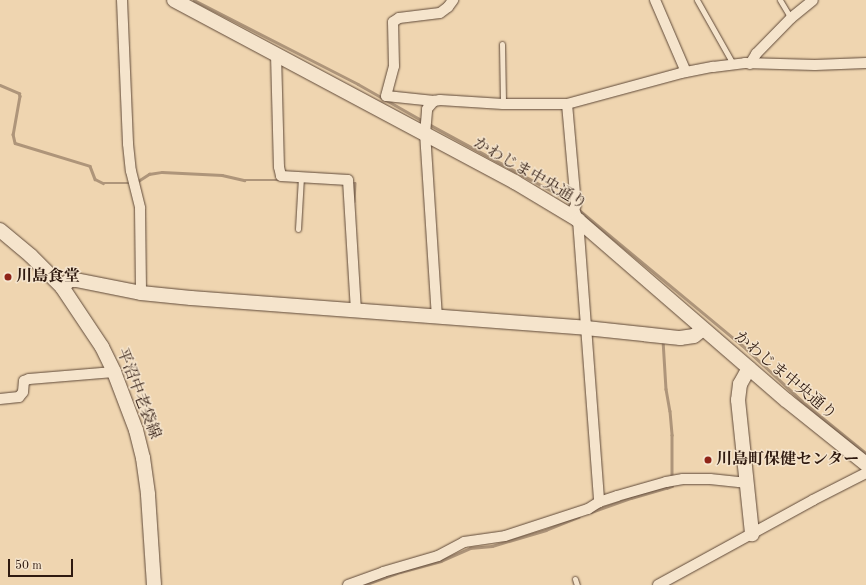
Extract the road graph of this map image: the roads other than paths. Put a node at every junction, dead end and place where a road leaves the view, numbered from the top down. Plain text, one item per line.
1 (122, 0) edge
2 (453, 0) edge
3 (655, 0) edge
4 (697, 0) edge
5 (780, 0) edge
6 (813, 0) edge
7 (180, 1) edge
8 (791, 18) junction
9 (502, 44) dead end
10 (276, 54) junction
11 (866, 63) edge
12 (733, 64) junction
13 (750, 64) junction
14 (686, 72) junction
15 (434, 101) junction
16 (503, 104) junction
17 (567, 104) junction
18 (426, 126) junction
19 (301, 177) junction
20 (576, 211) junction
21 (298, 229) dead end
22 (0, 230) edge
23 (62, 286) junction
24 (141, 293) junction
25 (356, 311) junction
26 (437, 318) junction
27 (586, 328) junction
28 (703, 329) junction
29 (749, 368) junction
30 (114, 372) junction
31 (0, 399) edge
32 (866, 464) edge
33 (866, 474) edge
34 (748, 483) junction
35 (599, 502) junction
36 (752, 534) junction
37 (575, 579) dead end
38 (669, 582) edge
39 (154, 585) edge
40 (348, 585) edge
41 (577, 585) edge
42 (658, 585) edge

1 - 24 street
2 - 15 street
3 - 14 street
4 - 12 lane
5 - 8 lane
6 - 8 street
7 - 10 street, かわじま中央通り
8 - 13 street
9 - 16 lane
10 - 18 street, かわじま中央通り
10 - 19 street
11 - 13 street
12 - 13 street
12 - 14 street
14 - 17 street
15 - 16 street
15 - 18 street
16 - 17 street
17 - 20 street
18 - 20 street, かわじま中央通り
18 - 26 street
19 - 21 lane
19 - 25 street
20 - 27 street
20 - 28 street, かわじま中央通り
22 - 23 street, 平沼中老袋線
23 - 24 street
23 - 30 street, 平沼中老袋線
24 - 25 street
25 - 26 street
26 - 27 street
27 - 28 street
27 - 35 street
28 - 29 street, かわじま中央通り
29 - 32 street, かわじま中央通り
29 - 34 street
30 - 31 street
30 - 39 street, 平沼中老袋線
33 - 36 street
34 - 35 street
34 - 36 street
35 - 40 street
36 - 38 street
37 - 41 lane
38 - 42 street

